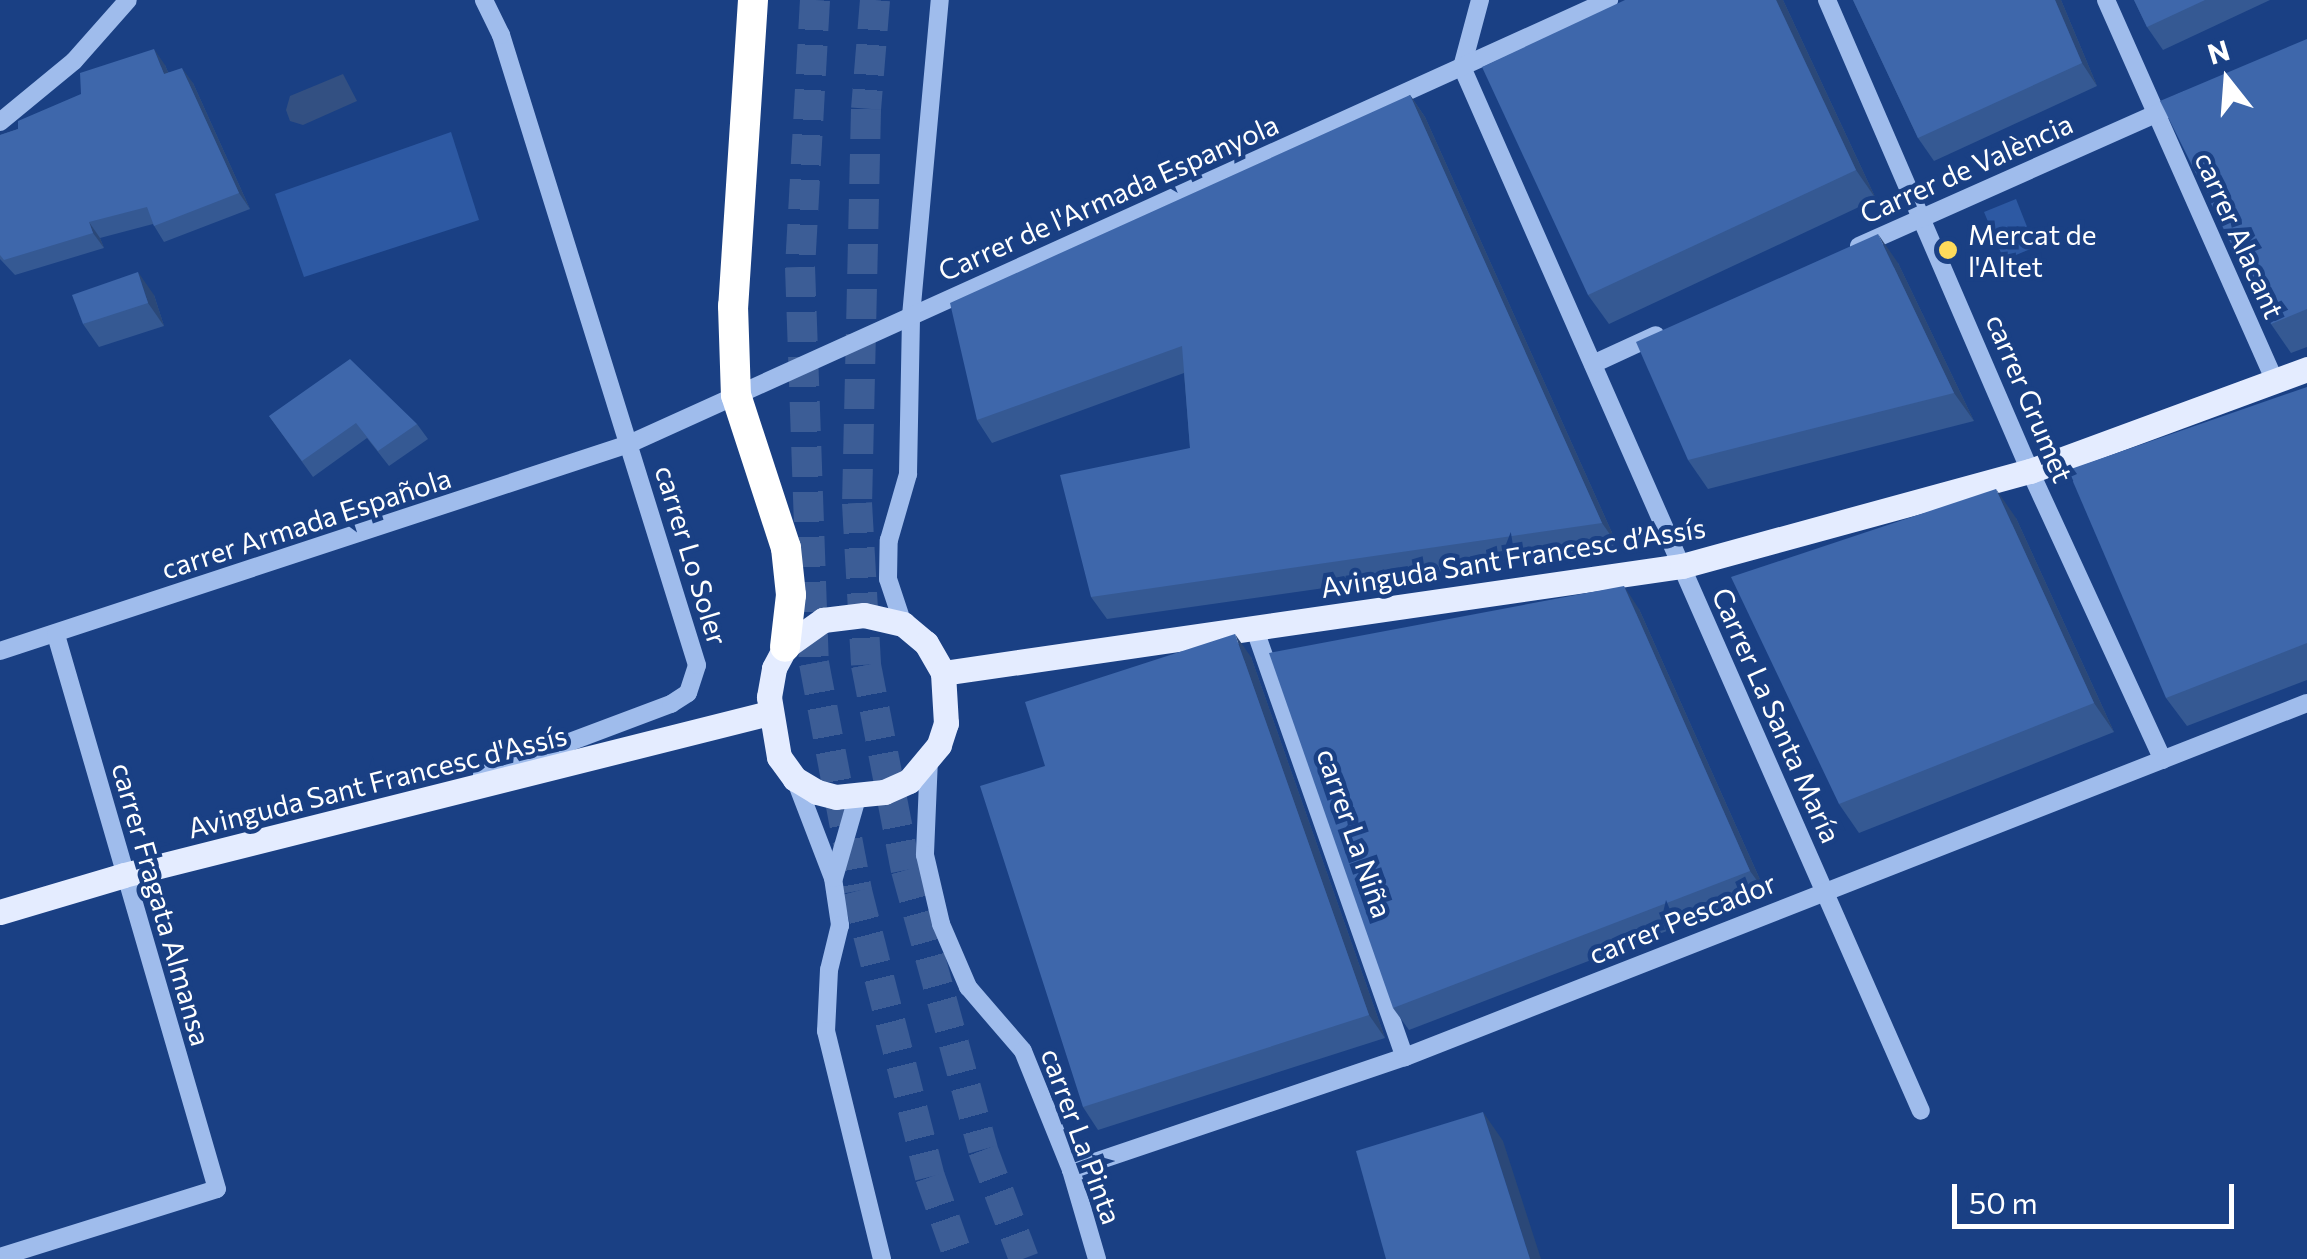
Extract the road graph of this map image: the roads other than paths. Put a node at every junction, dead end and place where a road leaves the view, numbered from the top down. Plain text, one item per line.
1 (128, 0) edge
2 (484, 0) edge
3 (753, 0) edge
4 (940, 0) edge
5 (1480, 0) edge
6 (1608, 0) edge
7 (1827, 0) edge
8 (2106, 0) edge
9 (1462, 67) junction
10 (2207, 91) edge
11 (2157, 113) junction
12 (0, 122) edge
13 (1923, 218) junction
14 (1836, 256) edge
15 (912, 316) junction
16 (1680, 325) edge
17 (1593, 364) junction
18 (2307, 369) edge
19 (2276, 382) junction
20 (736, 396) junction
21 (629, 444) junction
22 (2030, 471) junction
23 (1682, 566) junction
24 (902, 624) junction
25 (1254, 626) junction
26 (56, 635) junction
27 (784, 647) junction
28 (0, 652) edge
29 (943, 673) junction
30 (2307, 703) edge
31 (769, 714) junction
32 (929, 758) junction
33 (2164, 760) junction
34 (795, 779) junction
35 (420, 798) junction
36 (857, 798) junction
37 (124, 875) junction
38 (834, 878) junction
39 (1825, 891) junction
40 (0, 912) edge
41 (1404, 1057) junction
42 (1921, 1111) dead end
43 (1071, 1170) junction
44 (0, 1257) edge
45 (882, 1259) edge
46 (1097, 1259) edge

1 - 12 street
2 - 21 street
3 - 20 highway
4 - 15 street
5 - 9 street
6 - 9 street, Carrer de l'Armada Espanyola
7 - 13 street, carrer Grumet
8 - 11 street, carrer Alacant
9 - 15 street, Carrer de l'Armada Espanyola
9 - 17 street, Carrer La Santa María
10 - 11 street, Carrer de València
11 - 13 street, Carrer de València
11 - 19 street, carrer Alacant
13 - 14 street, Carrer de València
13 - 22 street, carrer Grumet
15 - 20 street, Carrer de l'Armada Espanyola
15 - 24 street
16 - 17 street
17 - 23 street, Carrer La Santa María
18 - 19 main road, Avinguda Sant Francesc d’Assís
19 - 22 main road, Avinguda Sant Francesc d’Assís
20 - 21 street, Carrer de l'Armada Espanyola
20 - 27 highway
21 - 26 street, carrer Armada Española
21 - 35 street, carrer Lo Soler
22 - 23 main road, Avinguda Sant Francesc d’Assís
22 - 33 street, carrer Grumet
23 - 25 main road, Avinguda Sant Francesc d’Assís
23 - 39 street, Carrer La Santa María
24 - 27 main road
24 - 29 main road
25 - 29 main road, Avinguda Sant Francesc d’Assís
25 - 41 street, carrer La Niña
26 - 28 street, carrer Armada Española
26 - 37 street, carrer Fragata Almansa
27 - 31 main road
29 - 32 main road
30 - 33 street, carrer Pescador
31 - 34 main road
31 - 35 main road, Avinguda Sant Francesc d'Assís
32 - 36 main road
32 - 43 street, carrer La Pinta
33 - 39 street, carrer Pescador
34 - 36 main road
34 - 38 street
35 - 37 main road, Avinguda Sant Francesc d'Assís
36 - 38 street
37 - 40 main road, Avinguda Sant Francesc d'Assís
37 - 44 street, carrer Fragata Almansa
38 - 45 street
39 - 41 street, carrer Pescador
39 - 42 street, Carrer La Santa María
41 - 43 street, carrer Pescador
43 - 46 street, carrer La Pinta

